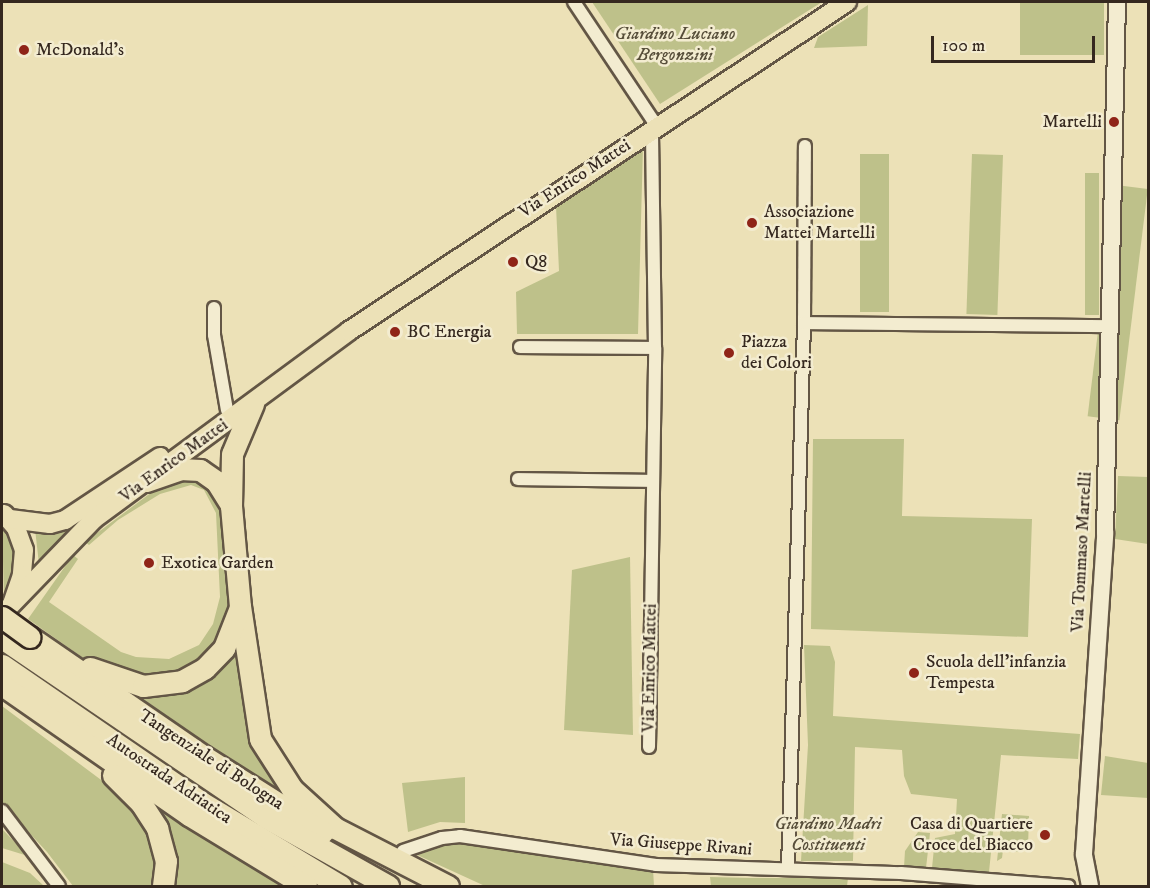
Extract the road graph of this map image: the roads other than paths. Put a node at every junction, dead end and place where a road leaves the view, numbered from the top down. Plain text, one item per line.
1 (574, 2) edge
2 (847, 2) edge
3 (1117, 2) edge
4 (654, 126) junction
5 (805, 146) dead end
6 (214, 308) dead end
7 (804, 323) junction
8 (1108, 326) junction
9 (349, 331) junction
10 (520, 347) dead end
11 (655, 348) junction
12 (253, 404) junction
13 (227, 410) junction
14 (518, 479) dead end
15 (653, 481) junction
16 (146, 482) junction
17 (231, 506) junction
18 (4, 514) edge
19 (240, 606) junction
20 (5, 614) edge
21 (2, 638) edge
22 (32, 645) junction
23 (5, 677) edge
24 (73, 735) junction
25 (650, 747) dead end
26 (2, 811) edge
27 (2, 822) edge
28 (14, 828) junction
29 (404, 851) dead end
30 (788, 869) junction
31 (59, 886) edge
32 (163, 886) edge
33 (306, 886) edge
34 (341, 886) edge
35 (388, 886) edge
36 (430, 886) edge
37 (448, 886) edge
38 (1068, 886) edge
39 (1090, 886) edge

1 - 4 street
2 - 4 main road, Via Enrico Mattei
3 - 8 main road, Via Tommaso Martelli
4 - 9 main road, Via Enrico Mattei
4 - 11 street, Via Enrico Mattei
5 - 7 street
6 - 13 street, Via Enrico Mattei
7 - 8 street
7 - 30 street
8 - 39 main road, Via Tommaso Martelli
9 - 12 main road, Via Enrico Mattei
9 - 13 main road, Via Enrico Mattei
10 - 11 street
11 - 15 street, Via Enrico Mattei
12 - 16 main road, Via Enrico Mattei
12 - 17 highway
13 - 18 main road, Via Enrico Mattei
14 - 15 street
15 - 25 street, Via Enrico Mattei
16 - 17 highway
16 - 20 main road, Via Enrico Mattei
17 - 19 highway
18 - 20 main road
19 - 22 highway
19 - 37 highway
20 - 22 highway, Tangenziale di Bologna, bridge
21 - 22 highway, Autostrada Adriatica
22 - 35 highway, Autostrada Adriatica
22 - 36 highway, Tangenziale di Bologna
23 - 24 highway
23 - 34 highway, Autostrada Adriatica
24 - 32 highway
24 - 33 highway
26 - 28 street
27 - 28 street
28 - 31 street
29 - 30 street, Via Giuseppe Rivani
30 - 38 street, Via Giuseppe Rivani

